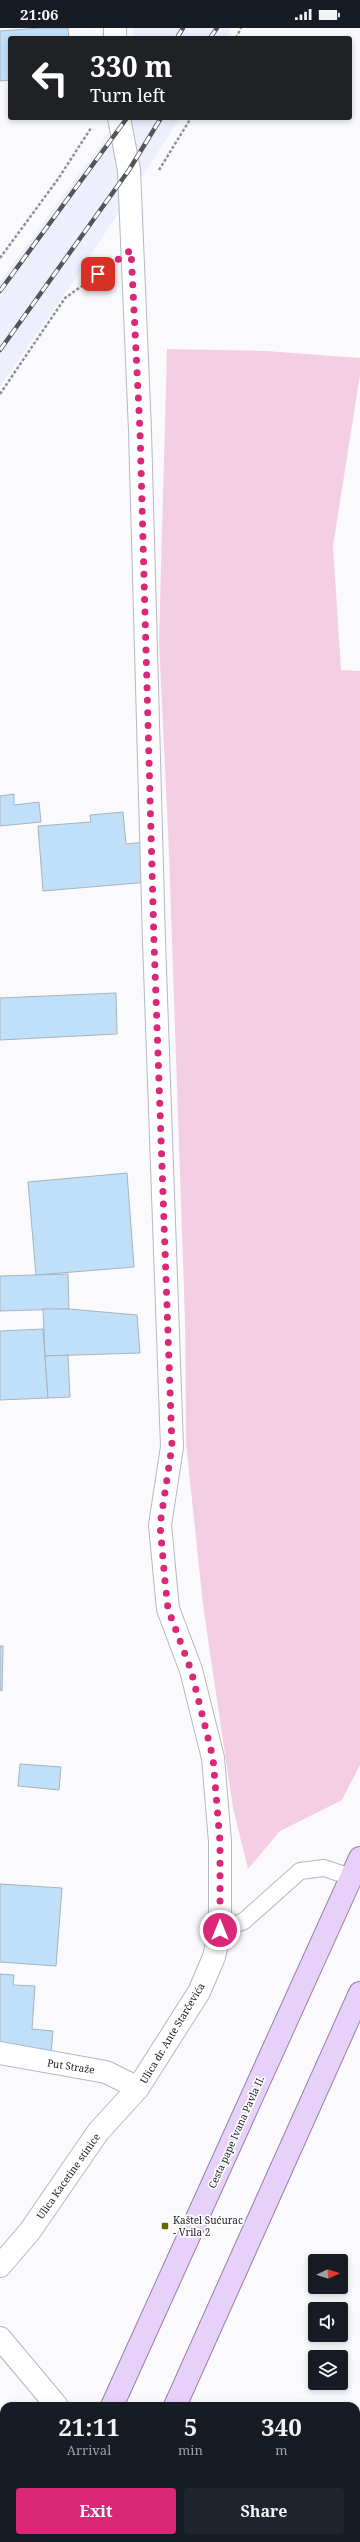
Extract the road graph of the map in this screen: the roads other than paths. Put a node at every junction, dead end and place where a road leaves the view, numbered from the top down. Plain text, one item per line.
1 (119, 120) edge
2 (360, 1858) edge
3 (351, 1877) junction
4 (220, 1930) junction
5 (360, 1993) edge
6 (0, 2053) edge
7 (138, 2088) junction
8 (0, 2266) edge
9 (0, 2338) edge
10 (54, 2402) edge
11 (114, 2402) edge
12 (177, 2402) edge

1 - 4 street, Ulica dr. Ante Starčevića
2 - 3 main road, Cesta pape Ivana Pavla II.
3 - 4 lane
3 - 11 main road, Cesta pape Ivana Pavla II.
4 - 7 street, Ulica dr. Ante Starčevića
5 - 12 main road
6 - 7 street, Put Straže
7 - 8 street, Ulica Kacetine stinice
9 - 10 street

